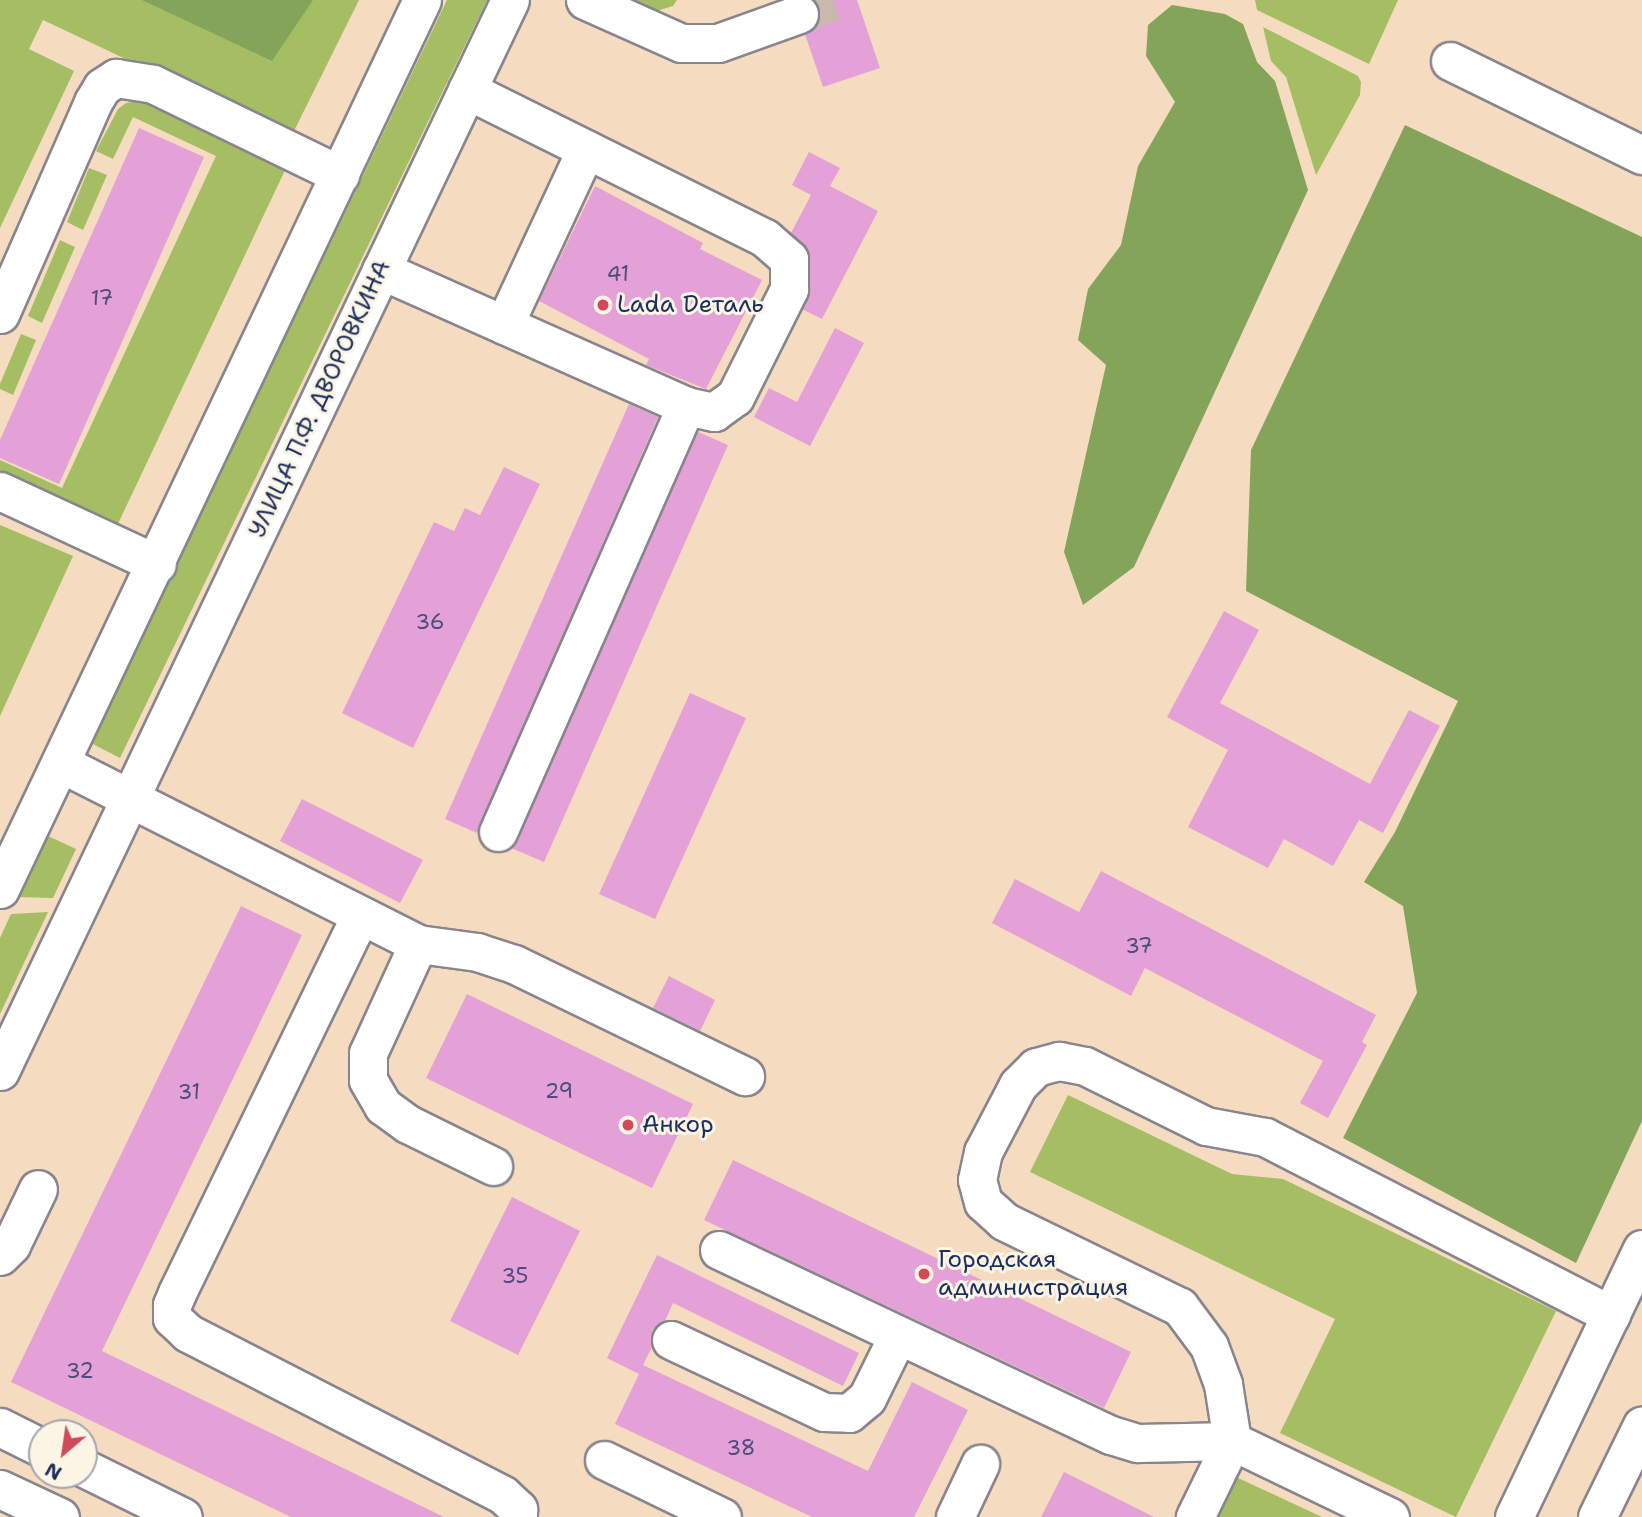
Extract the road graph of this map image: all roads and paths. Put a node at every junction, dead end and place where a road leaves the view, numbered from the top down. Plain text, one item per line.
1 (422, 0) edge
2 (510, 0) edge
3 (585, 0) edge
4 (799, 14) tunnel mouth
5 (1450, 61) dead end
6 (467, 90) junction
7 (586, 149) junction
8 (1642, 155) edge
9 (340, 175) junction
10 (381, 270) junction
11 (0, 314) edge
12 (503, 324) junction
13 (686, 406) junction
14 (0, 491) edge
15 (157, 564) junction
16 (60, 763) junction
17 (130, 798) junction
18 (498, 832) dead end
19 (0, 889) edge
20 (360, 916) junction
21 (418, 944) junction
22 (0, 1071) edge
23 (745, 1076) dead end
24 (493, 1166) dead end
25 (38, 1189) dead end
26 (1642, 1249) edge
27 (719, 1250) dead end
28 (0, 1256) edge
29 (1611, 1315) junction
30 (898, 1335) junction
31 (671, 1340) dead end
32 (1642, 1425) edge
33 (0, 1427) edge
34 (28, 1441) edge
35 (1232, 1441) junction
36 (604, 1460) dead end
37 (980, 1464) dead end
38 (98, 1475) edge
39 (0, 1489) edge
40 (60, 1517) edge
41 (183, 1517) edge
42 (518, 1517) edge
43 (722, 1517) edge
44 (955, 1517) edge
45 (1195, 1517) edge
46 (1390, 1517) edge
47 (1514, 1517) edge
48 (1597, 1517) edge

1 - 9 street
2 - 6 street, УЛИЦА П.Ф. ДВОРОВКИНА
3 - 4 street
5 - 8 street
6 - 7 street
6 - 10 street, УЛИЦА П.Ф. ДВОРОВКИНА
7 - 12 street
7 - 13 street
9 - 11 street
9 - 15 street
10 - 12 street
10 - 17 street, УЛИЦА П.Ф. ДВОРОВКИНА
12 - 13 street
13 - 18 street
14 - 15 street
15 - 16 street
16 - 17 street
16 - 19 street
17 - 20 street
17 - 22 street, УЛИЦА П.Ф. ДВОРОВКИНА
20 - 21 street
20 - 42 street
21 - 23 street
21 - 24 street
25 - 28 street
26 - 29 street
27 - 30 street
29 - 35 street
29 - 47 street
30 - 31 street
30 - 35 street
32 - 48 street
33 - 34 street
35 - 45 street
35 - 46 street
36 - 43 street
37 - 44 street
38 - 41 street
39 - 40 street

